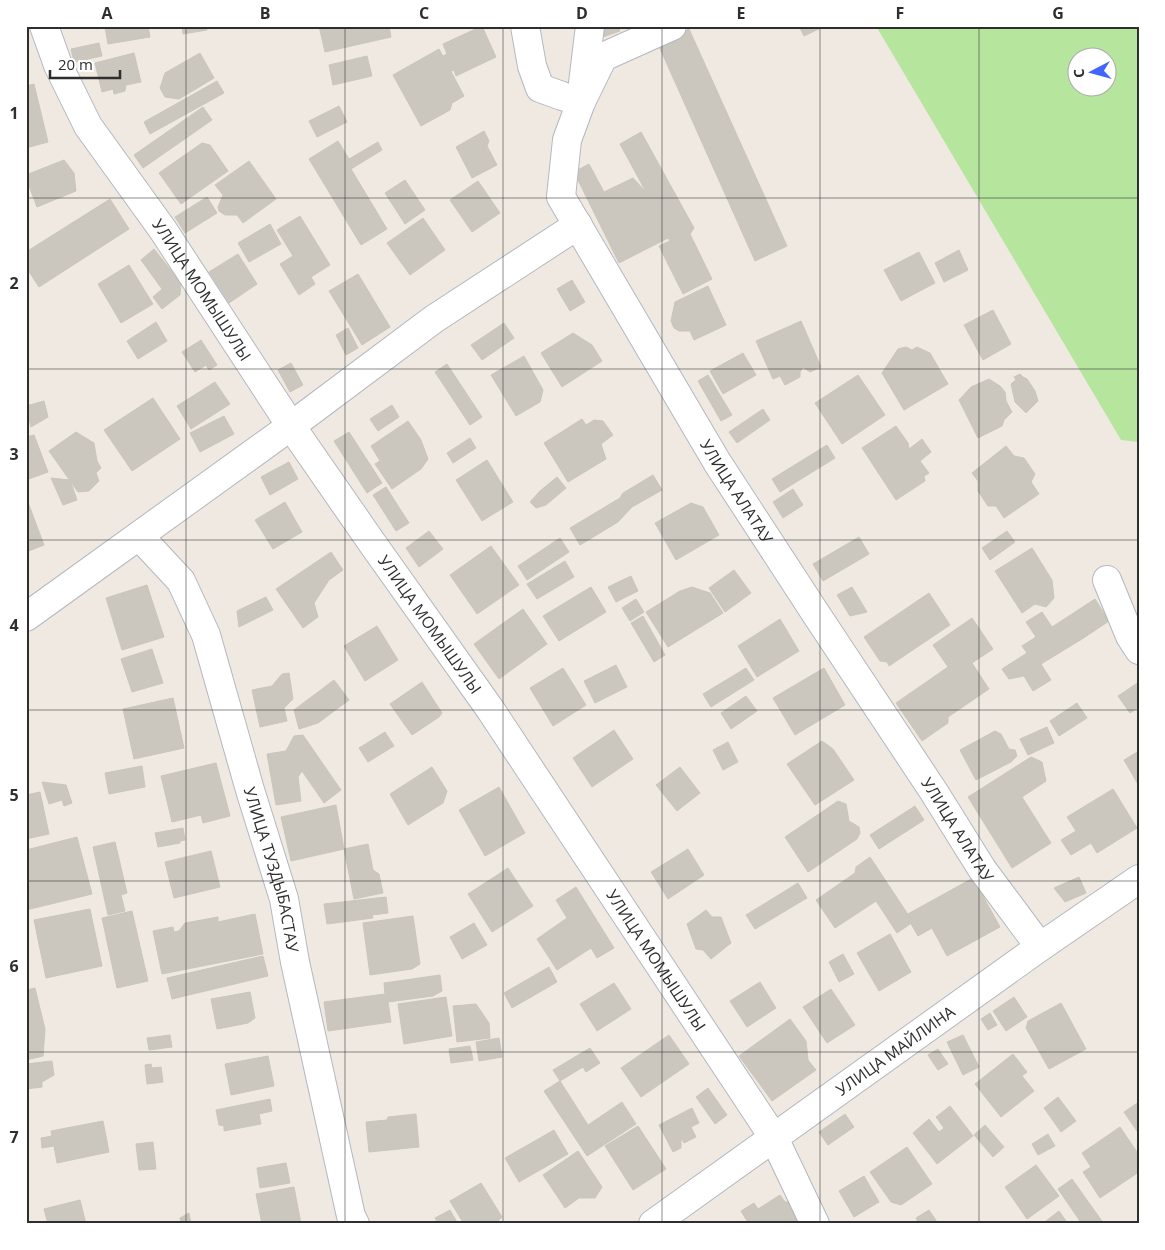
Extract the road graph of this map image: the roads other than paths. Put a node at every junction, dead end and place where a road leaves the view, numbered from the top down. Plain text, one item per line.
1 (44, 26) edge
2 (525, 26) edge
3 (590, 26) edge
4 (672, 26) edge
5 (582, 102) junction
6 (578, 225) junction
7 (291, 426) junction
8 (139, 536) junction
9 (1107, 580) dead end
10 (26, 617) edge
11 (1139, 650) edge
12 (1139, 879) edge
13 (1040, 947) junction
14 (774, 1138) junction
15 (355, 1224) edge
16 (654, 1224) edge
17 (815, 1224) edge

1 - 7 street, УЛИЦА МОМЫШУЛЫ
2 - 5 street
3 - 5 street
4 - 5 street
5 - 6 street, УЛИЦА АЛАТАУ
6 - 7 street
6 - 13 street, УЛИЦА АЛАТАУ
7 - 8 street
7 - 14 street, УЛИЦА МОМЫШУЛЫ
8 - 10 street
8 - 15 street, УЛИЦА ТУЗДЫБАСТАУ
9 - 11 street
12 - 13 street, УЛИЦА МАЙЛИНА
13 - 14 street, УЛИЦА МАЙЛИНА
14 - 16 street, УЛИЦА МАЙЛИНА
14 - 17 street, УЛИЦА МОМЫШУЛЫ

